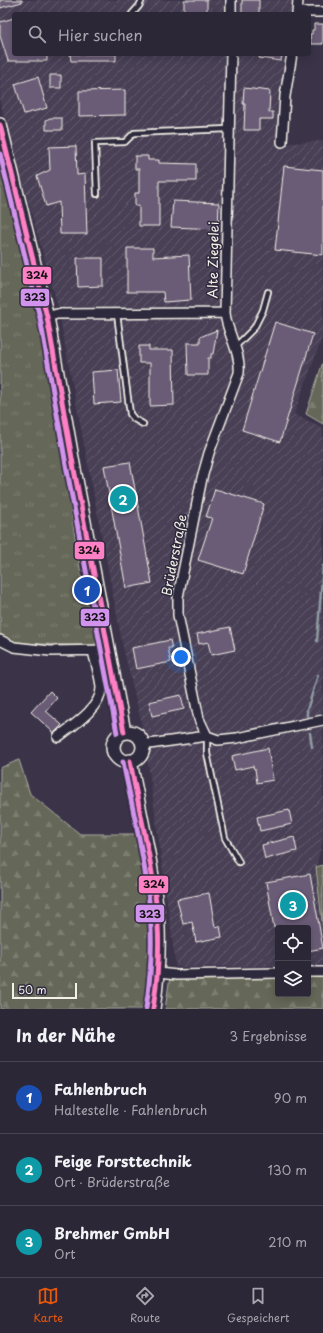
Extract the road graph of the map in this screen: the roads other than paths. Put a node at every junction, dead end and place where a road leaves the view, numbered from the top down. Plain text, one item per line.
1 (142, 0) edge
2 (231, 0) edge
3 (298, 0) edge
4 (134, 12) edge
5 (231, 12) edge
6 (297, 12) edge
7 (311, 12) edge
8 (323, 12) edge
9 (231, 56) edge
10 (292, 56) edge
11 (0, 125) edge
12 (228, 129) junction
13 (282, 142) dead end
14 (97, 194) dead end
15 (268, 292) dead end
16 (225, 313) junction
17 (117, 314) junction
18 (47, 317) junction
19 (236, 346) junction
20 (143, 424) dead end
21 (0, 640) edge
22 (108, 650) junction
23 (93, 651) junction
24 (323, 720) edge
25 (124, 732) junction
26 (207, 736) junction
27 (58, 737) dead end
28 (142, 745) junction
29 (130, 761) junction
30 (239, 862) dead end
31 (158, 972) junction
32 (311, 972) edge
33 (323, 972) edge
34 (275, 973) edge
35 (153, 1009) edge

1 - 4 lane
2 - 5 street
3 - 6 street
7 - 8 street
9 - 12 street, Alte Ziegelei
10 - 13 street
11 - 18 main road
12 - 14 lane
12 - 16 street, Alte Ziegelei
15 - 19 lane
16 - 17 street, Alte Ziegelei
16 - 19 street, Brüderstraße
17 - 18 street, Alte Ziegelei
17 - 20 lane
18 - 22 main road
19 - 26 street, Brüderstraße
21 - 23 street
22 - 23 street
22 - 25 main road
23 - 27 street
24 - 26 street
25 - 28 main road
25 - 29 main road
26 - 28 street
26 - 30 lane
28 - 29 main road
29 - 31 main road
31 - 34 street
31 - 35 main road
32 - 33 street

